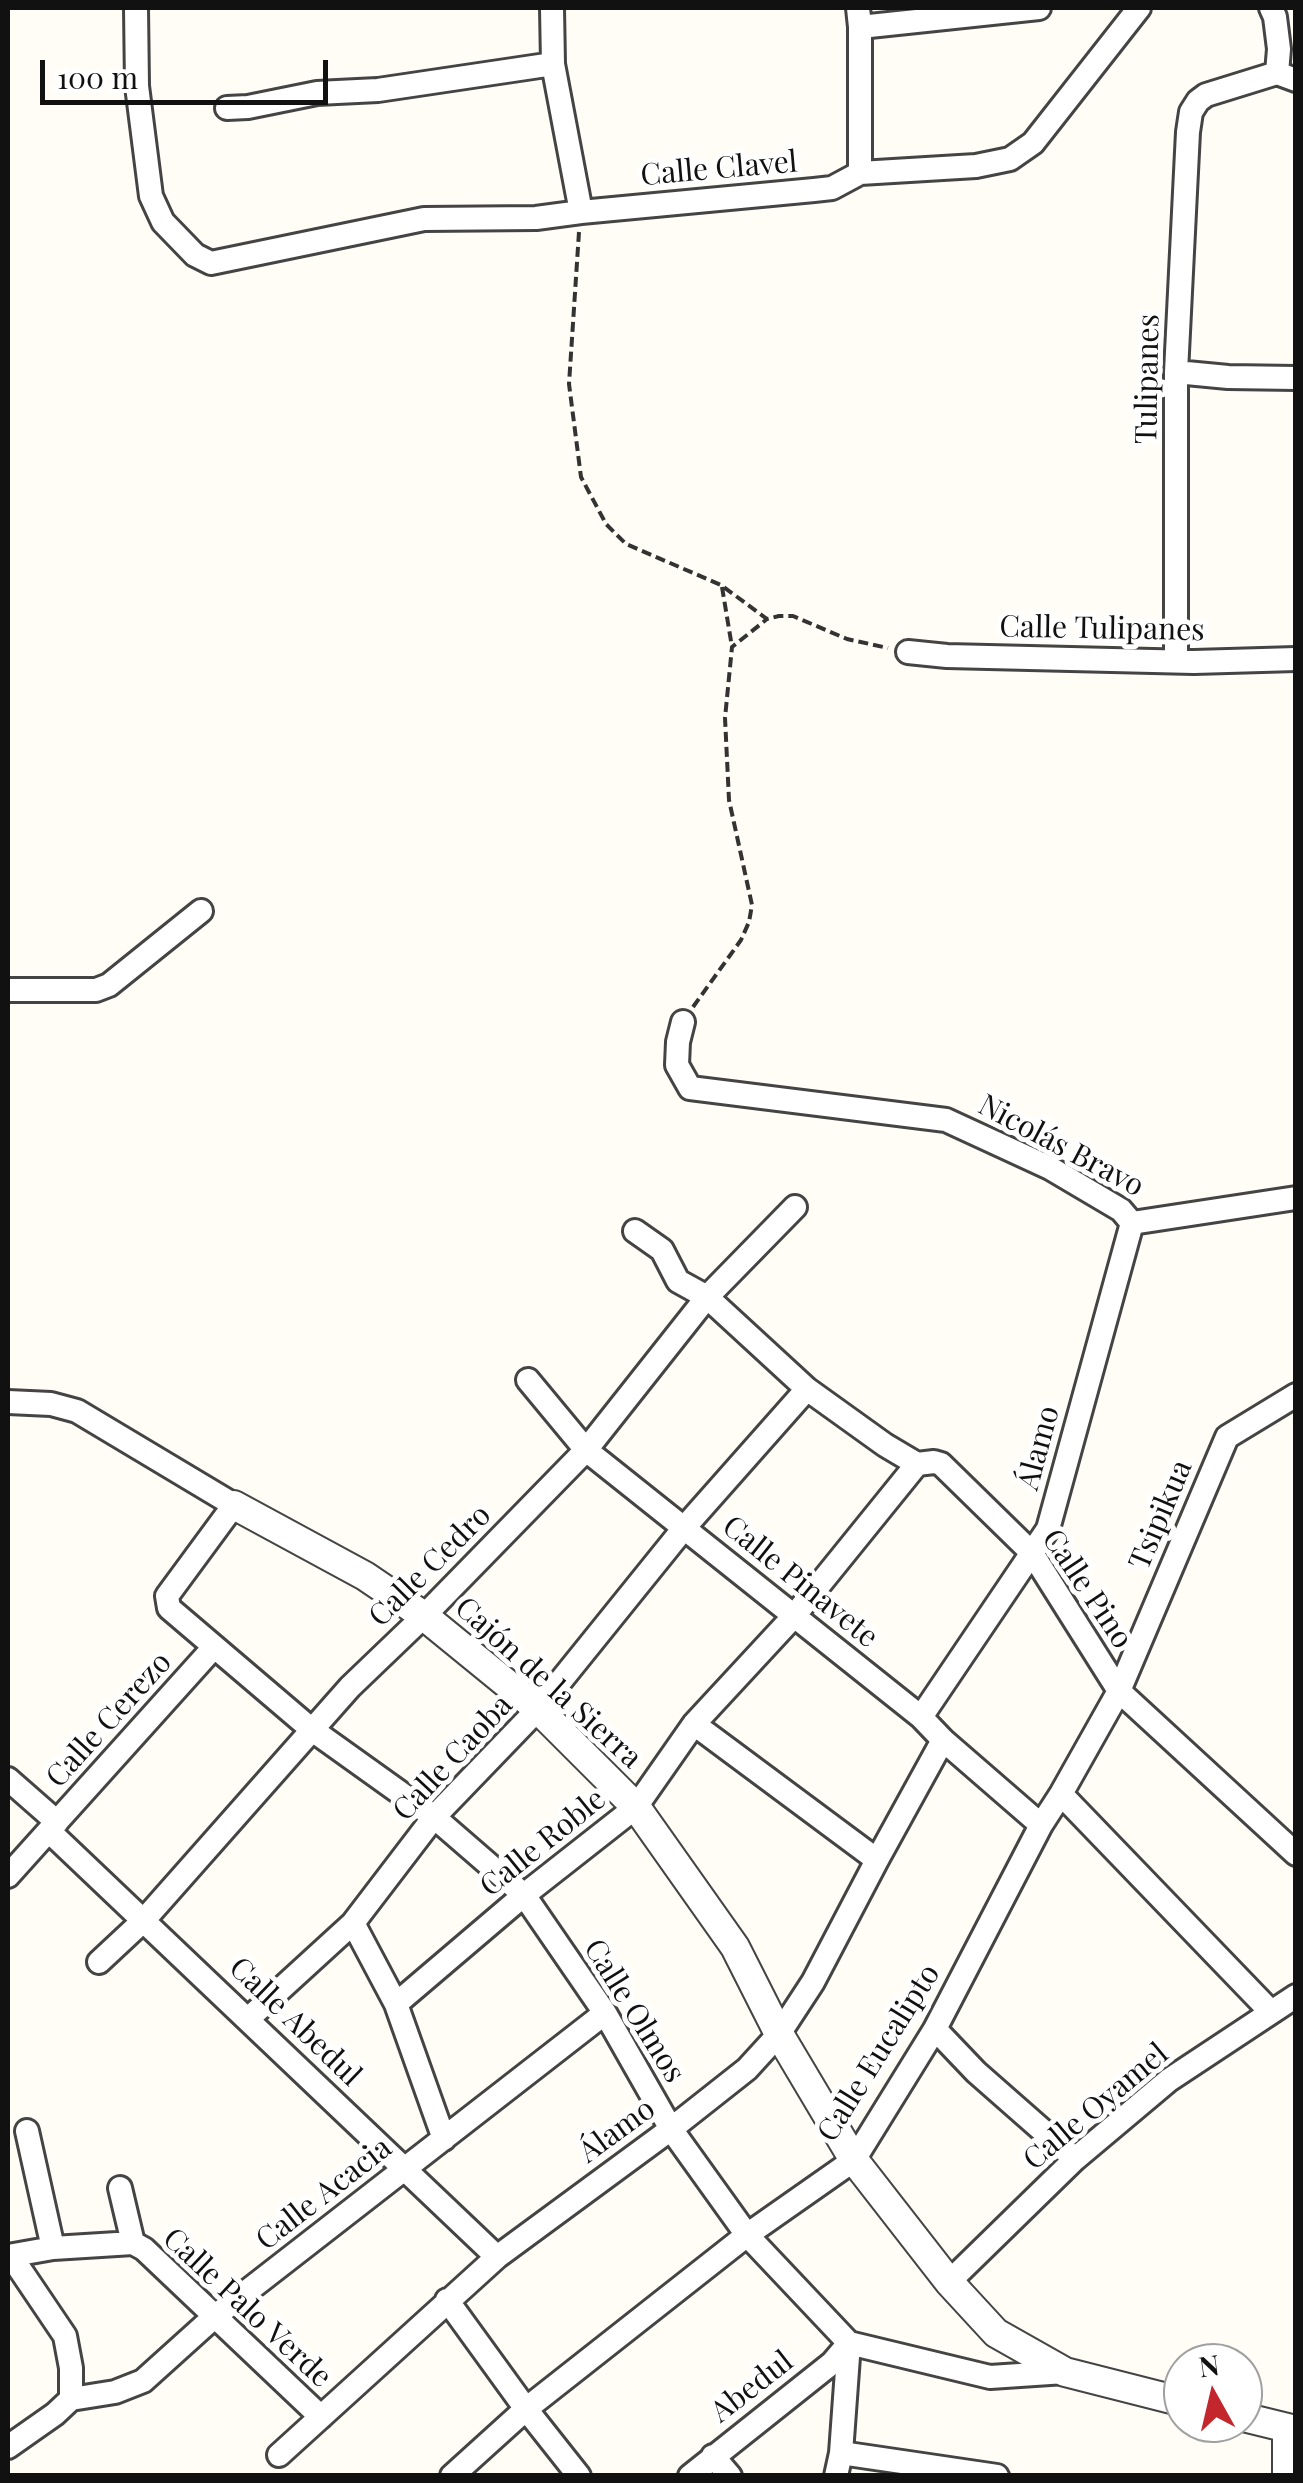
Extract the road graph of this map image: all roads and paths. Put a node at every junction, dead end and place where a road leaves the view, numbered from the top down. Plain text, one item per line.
1 (136, 8) edge
2 (552, 8) edge
3 (1038, 8) edge
4 (1139, 8) edge
5 (1270, 8) edge
6 (859, 18) edge
7 (553, 64) junction
8 (1286, 77) edge
9 (226, 108) dead end
10 (860, 173) junction
11 (581, 212) junction
12 (1176, 372) junction
13 (1296, 378) edge
14 (721, 586) junction
15 (767, 619) junction
16 (732, 646) junction
17 (908, 652) joint
18 (1296, 659) edge
19 (1176, 660) junction
20 (201, 912) dead end
21 (8, 990) edge
22 (683, 1022) joint
23 (1296, 1198) edge
24 (795, 1207) dead end
25 (1132, 1223) junction
26 (634, 1231) dead end
27 (706, 1297) junction
28 (528, 1380) dead end
29 (807, 1389) junction
30 (1296, 1395) edge
31 (8, 1402) edge
32 (586, 1450) junction
33 (917, 1464) junction
34 (234, 1504) junction
35 (684, 1528) junction
36 (1032, 1553) junction
37 (424, 1616) junction
38 (794, 1616) junction
39 (214, 1646) junction
40 (1119, 1691) junction
41 (538, 1709) junction
42 (921, 1717) junction
43 (694, 1724) junction
44 (311, 1729) junction
45 (944, 1740) junction
46 (8, 1779) edge
47 (1061, 1794) junction
48 (636, 1807) junction
49 (434, 1817) junction
50 (1041, 1825) junction
51 (53, 1827) junction
52 (1296, 1854) edge
53 (877, 1860) junction
54 (8, 1876) edge
55 (524, 1896) junction
56 (144, 1920) junction
57 (353, 1923) junction
58 (99, 1962) dead end
59 (1296, 1996) edge
60 (396, 2004) junction
61 (1271, 2012) junction
62 (605, 2013) junction
63 (248, 2019) junction
64 (934, 2029) junction
65 (780, 2034) junction
66 (671, 2130) junction
67 (27, 2131) dead end
68 (444, 2139) junction
69 (1076, 2159) junction
70 (854, 2160) junction
71 (406, 2169) junction
72 (120, 2188) dead end
73 (747, 2235) junction
74 (133, 2243) junction
75 (53, 2248) junction
76 (9, 2256) edge
77 (498, 2257) junction
78 (949, 2282) junction
79 (448, 2300) junction
80 (214, 2317) junction
81 (849, 2343) junction
82 (1065, 2372) junction
83 (1163, 2397) edge
84 (71, 2399) junction
85 (526, 2408) junction
86 (320, 2417) junction
87 (1263, 2423) edge
88 (1291, 2429) edge
89 (8, 2447) edge
90 (279, 2454) dead end
91 (713, 2456) junction
92 (838, 2464) edge
93 (452, 2476) edge
94 (579, 2476) edge
95 (690, 2476) edge
96 (730, 2476) edge
97 (997, 2476) edge
98 (1287, 2476) edge

1 - 11 street, Calle Clavel
2 - 7 street
3 - 6 street
4 - 10 street, Calle Clavel
5 - 8 street
6 - 10 street
7 - 9 street
7 - 11 street
8 - 12 street, Tulipanes
10 - 11 street, Calle Clavel
11 - 14 path
12 - 13 street
12 - 19 street, Tulipanes
14 - 15 path
14 - 16 path
15 - 16 path
15 - 17 path
16 - 22 path
17 - 19 street, Calle Tulipanes
18 - 19 street, Calle Tulipanes
20 - 21 street
22 - 25 street, Nicolás Bravo
23 - 25 street, Nicolás Bravo
24 - 27 street, Calle Cedro
25 - 36 street, Álamo
26 - 27 street, Calle Pino
27 - 29 street, Calle Pino
27 - 32 street, Calle Cedro
28 - 32 street, Calle Pinavete
29 - 33 street, Calle Pino
29 - 35 street, Calle Caoba
30 - 40 street, Tsipikua
31 - 34 street
32 - 35 street, Calle Pinavete
32 - 37 street, Calle Cedro
33 - 36 street, Calle Pino
33 - 38 street, Calle Roble
34 - 37 street, Cajón de la Sierra
34 - 39 street, Calle Olmos
35 - 38 street, Calle Pinavete
35 - 41 street, Calle Caoba
36 - 40 street, Calle Pino
36 - 42 street, Álamo
37 - 41 street, Cajón de la Sierra
37 - 44 street, Calle Cedro
38 - 42 street, Calle Pinavete
38 - 43 street, Calle Roble
39 - 44 street, Calle Olmos
39 - 51 street, Calle Cerezo
40 - 47 street, Calle Eucalipto
40 - 52 street, Calle Pino
41 - 48 street, Cajón de la Sierra
41 - 49 street, Calle Caoba
42 - 45 street, Calle Pinavete
43 - 48 street, Calle Roble
43 - 53 street
44 - 49 street, Calle Olmos
44 - 56 street, Calle Cedro
45 - 50 street, Calle Pinavete
45 - 53 street, Álamo
46 - 51 street, Calle Abedul
47 - 50 street, Calle Eucalipto
47 - 61 street
48 - 55 street, Calle Roble
48 - 65 street, Cajón de la Sierra
49 - 55 street, Calle Olmos
49 - 57 street, Calle Caoba
50 - 64 street, Calle Eucalipto
51 - 54 street, Calle Cerezo
51 - 56 street, Calle Abedul
53 - 65 street, Álamo
55 - 60 street, Calle Roble
55 - 62 street, Calle Olmos
56 - 58 street, Calle Cedro
56 - 63 street, Calle Abedul
57 - 60 street
57 - 63 street, Calle Caoba
59 - 61 street, Calle Oyamel
60 - 68 street
61 - 69 street, Calle Oyamel
62 - 66 street, Calle Olmos
62 - 68 street, Calle Acacia
63 - 71 street, Calle Abedul
64 - 69 street
64 - 70 street, Calle Eucalipto
65 - 66 street, Álamo
65 - 70 street, Cajón de la Sierra
66 - 73 street, Calle Olmos
66 - 77 street, Álamo
67 - 75 street
68 - 71 street, Calle Acacia
69 - 78 street, Calle Oyamel
70 - 73 street, Calle Eucalipto
70 - 78 street, Cajón de la Sierra
71 - 77 street, Calle Abedul
71 - 80 street, Calle Acacia
72 - 74 street
73 - 81 street, Calle Olmos
73 - 85 street, Calle Eucalipto
74 - 75 street
74 - 80 street, Calle Palo Verde
75 - 76 street
76 - 84 street
77 - 79 street, Álamo
78 - 82 street, Cajón de la Sierra
79 - 85 street
79 - 86 street, Álamo
80 - 84 street, Calle Acacia
80 - 86 street, Calle Palo Verde
81 - 82 street
81 - 91 street, Abedul
81 - 92 street
82 - 83 street, Cajón de la Sierra
84 - 89 street
85 - 93 street, Calle Eucalipto
85 - 94 street
86 - 90 street, Álamo
87 - 88 street
88 - 98 street
91 - 95 street, Abedul
91 - 96 street
92 - 97 street

